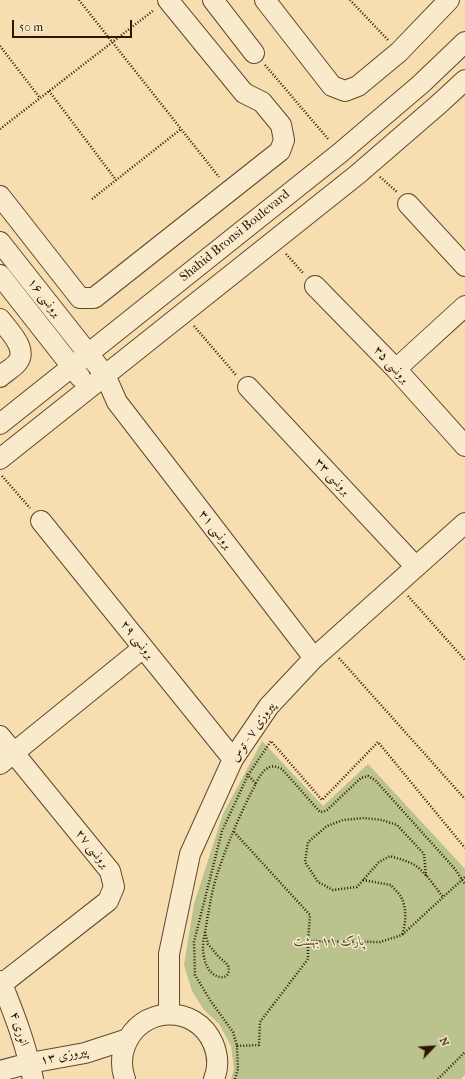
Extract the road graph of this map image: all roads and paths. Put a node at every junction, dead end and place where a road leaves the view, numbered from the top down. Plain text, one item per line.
1 (80, 0) edge
2 (213, 0) edge
3 (265, 0) edge
4 (350, 0) edge
5 (449, 0) edge
6 (161, 5) edge
7 (112, 42) junction
8 (465, 42) edge
9 (0, 46) edge
10 (399, 52) junction
11 (254, 53) joint
12 (465, 80) edge
13 (49, 91) junction
14 (40, 98) junction
15 (0, 129) edge
16 (181, 129) junction
17 (340, 153) junction
18 (368, 165) junction
19 (116, 180) junction
20 (229, 191) junction
21 (0, 196) edge
22 (92, 199) dead end
23 (408, 204) joint
24 (274, 240) junction
25 (0, 242) edge
26 (465, 266) edge
27 (0, 275) edge
28 (315, 286) joint
29 (465, 306) edge
30 (183, 313) junction
31 (0, 319) edge
32 (88, 354) junction
33 (72, 367) junction
34 (396, 369) junction
35 (105, 375) junction
36 (0, 377) edge
37 (248, 387) joint
38 (90, 388) junction
39 (117, 402) junction
40 (0, 424) edge
41 (465, 446) edge
42 (0, 459) edge
43 (0, 474) edge
44 (41, 521) joint
45 (465, 522) edge
46 (416, 567) junction
47 (396, 584) junction
48 (143, 648) junction
49 (321, 652) junction
50 (465, 660) edge
51 (0, 736) edge
52 (7, 759) edge
53 (233, 759) junction
54 (465, 799) edge
55 (234, 832) junction
56 (465, 848) edge
57 (426, 876) junction
58 (464, 878) edge
59 (363, 880) junction
60 (465, 884) edge
61 (444, 897) junction
62 (205, 932) junction
63 (402, 935) junction
64 (308, 941) junction
65 (1, 983) edge
66 (169, 1014) junction
67 (128, 1039) junction
68 (465, 1052) edge
69 (0, 1071) edge
70 (31, 1071) edge
71 (125, 1079) edge
72 (214, 1079) edge
73 (438, 1079) edge

1 - 7 path
2 - 11 street
3 - 10 street
4 - 10 path
5 - 10 street
6 - 7 path
6 - 20 street
7 - 13 path
7 - 16 path
8 - 17 street, Shahid Bronsi Boulevard
9 - 14 path
11 - 17 path
12 - 18 street, Shahid Bronsi Boulevard
13 - 14 path
13 - 19 path
14 - 15 path
16 - 19 path
16 - 20 path
17 - 32 street, Shahid Bronsi Boulevard
18 - 23 path
18 - 24 street, Shahid Bronsi Boulevard
19 - 22 path
20 - 21 street
23 - 26 street
24 - 28 path
24 - 30 street, Shahid Bronsi Boulevard
25 - 32 street, برونسی ۱۶
27 - 33 street, برونسی ۱۶
28 - 34 street, برونسی ۳۵
29 - 34 street
30 - 35 street, Shahid Bronsi Boulevard
30 - 37 path
31 - 36 street
32 - 33 street, Shahid Bronsi Boulevard
32 - 35 street, برونسی ۱۶
33 - 38 street, برونسی ۱۶
33 - 40 street, Shahid Bronsi Boulevard
34 - 41 street, برونسی ۳۵
35 - 38 street, Shahid Bronsi Boulevard
35 - 39 street, برونسی ۳۱
37 - 46 street, برونسی ۳۳
38 - 39 street, برونسی ۳۱
38 - 42 street, Shahid Bronsi Boulevard
39 - 49 street, برونسی ۳۱
43 - 44 path
44 - 48 street, برونسی ۲۹
45 - 46 street, پیروزی ۷ - توس
46 - 47 street, پیروزی ۷ - توس
47 - 49 street, پیروزی ۷ - توس
47 - 50 path
48 - 52 street
48 - 53 street, برونسی ۲۹
49 - 53 street, پیروزی ۷ - توس
49 - 54 path
51 - 52 street, برونسی ۲۷
52 - 65 street, برونسی ۲۷
53 - 66 street, پیروزی ۷ - توس
55 - 58 path
55 - 62 path
55 - 64 path
56 - 64 path
57 - 59 path
57 - 59 path
57 - 61 path
58 - 60 path
58 - 61 path
59 - 63 path
61 - 63 path
62 - 62 path
63 - 64 path
65 - 70 street, انوری ۴
66 - 67 street
66 - 72 street
67 - 70 street, پیروزی ۱۳
67 - 71 street
68 - 73 path
69 - 70 street, پیروزی ۱۳

